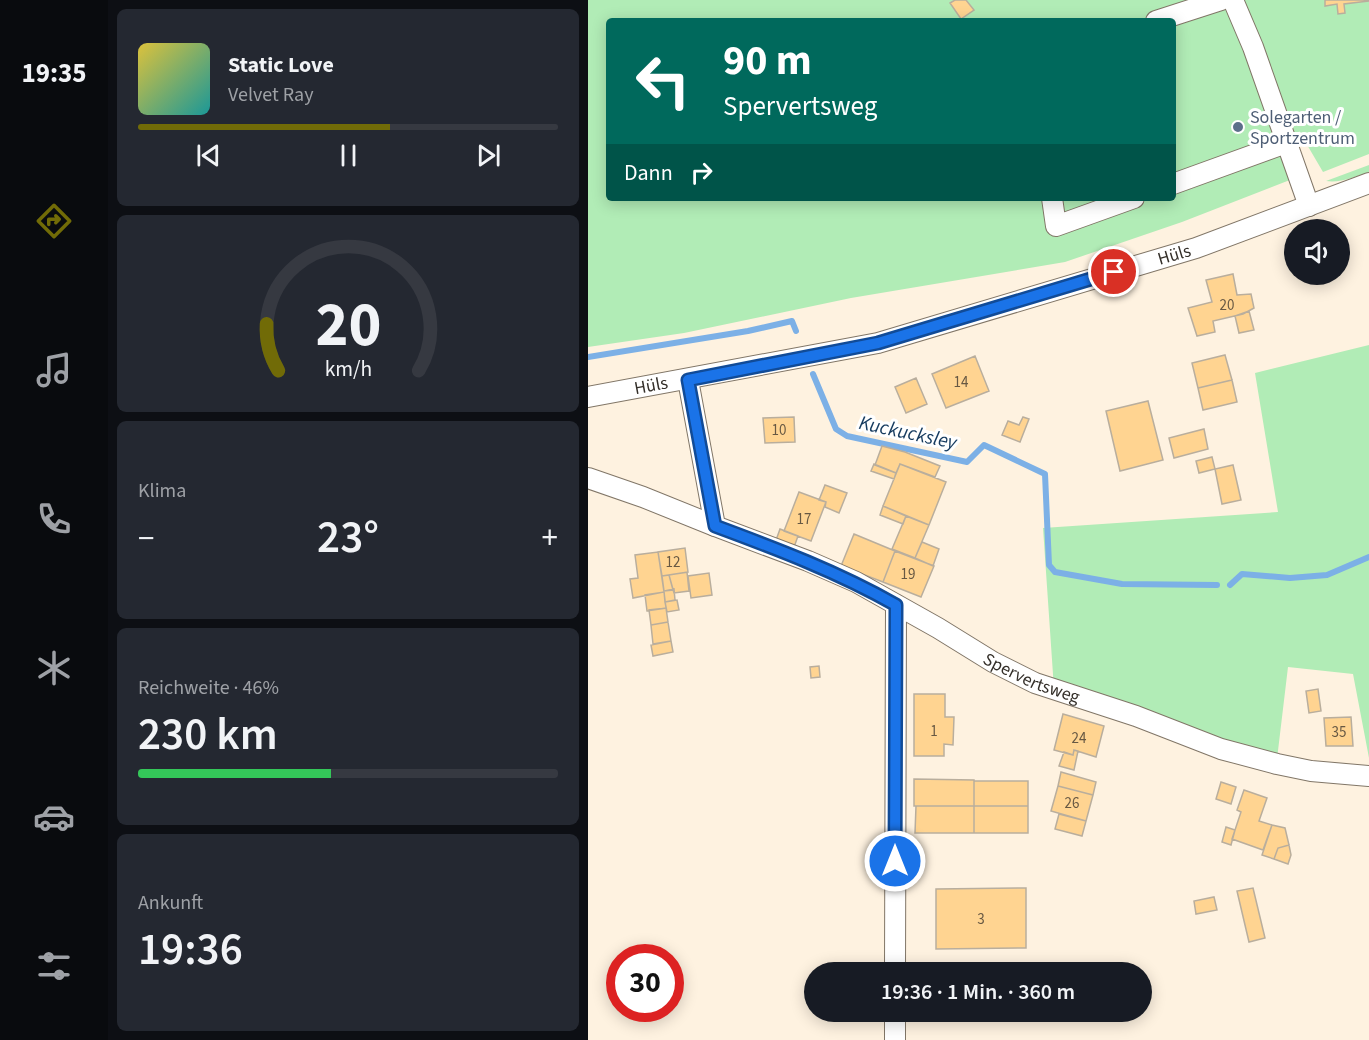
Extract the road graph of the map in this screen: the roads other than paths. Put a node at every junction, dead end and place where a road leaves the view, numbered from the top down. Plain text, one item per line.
1 (1221, 0) edge
2 (1233, 0) edge
3 (1165, 18) edge
4 (1286, 143) junction
5 (1176, 183) edge
6 (1369, 183) edge
7 (1052, 201) edge
8 (1126, 201) edge
9 (1309, 206) junction
10 (688, 380) junction
11 (588, 398) edge
12 (588, 478) edge
13 (715, 526) junction
14 (896, 605) junction
15 (1369, 776) edge
16 (895, 962) edge
17 (895, 1022) edge
18 (894, 1040) edge

1 - 3 street
2 - 4 street
4 - 5 street
4 - 9 street
6 - 9 street, Hüls
7 - 8 street
9 - 10 street, Hüls
10 - 11 street, Hüls
10 - 13 street
12 - 13 street, Spervertsweg
13 - 14 street, Spervertsweg
14 - 15 street, Spervertsweg
14 - 16 street
17 - 18 street

